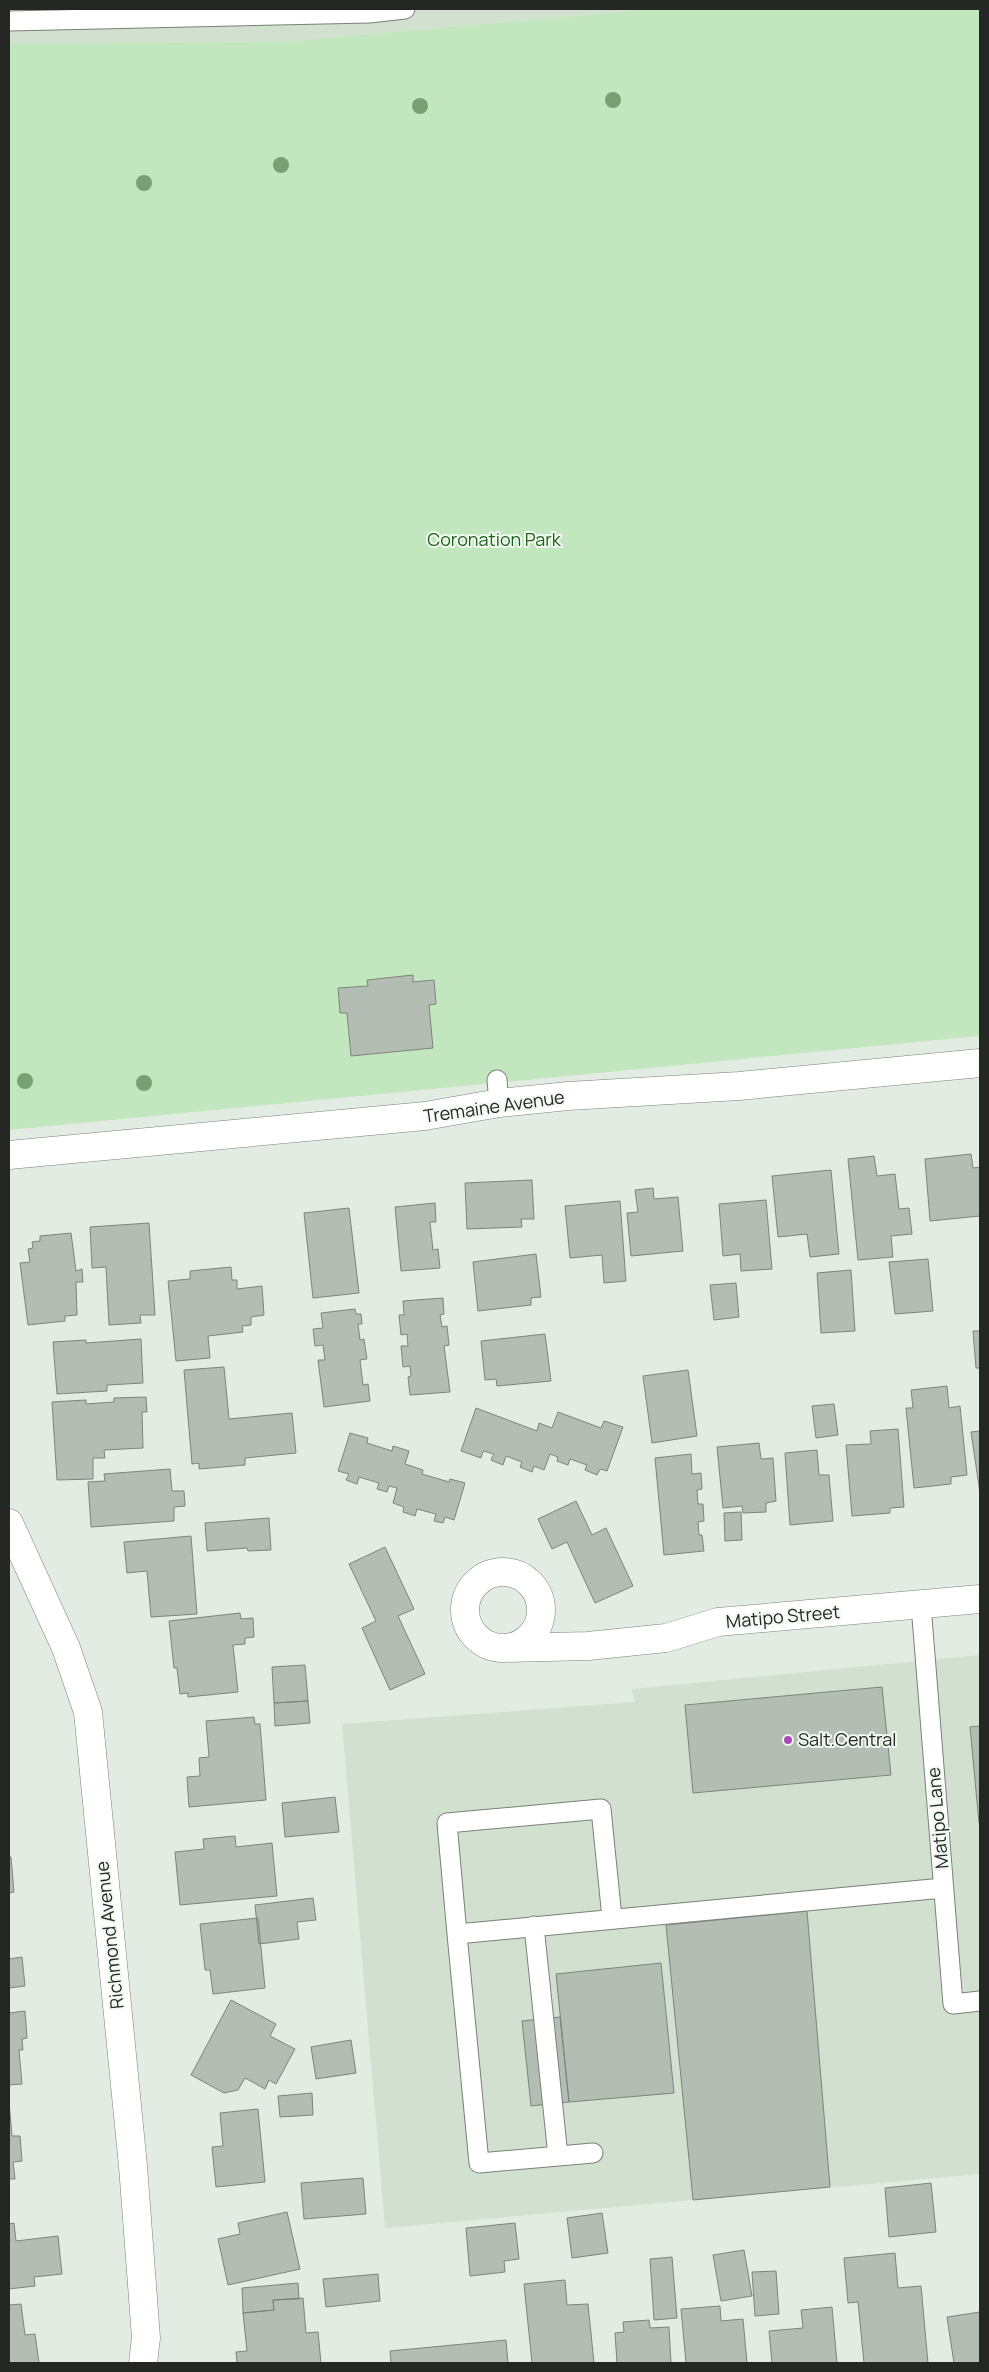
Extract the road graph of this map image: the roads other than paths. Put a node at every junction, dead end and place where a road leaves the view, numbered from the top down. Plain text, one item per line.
1 (405, 9) edge
2 (9, 21) edge
3 (980, 1063) edge
4 (9, 1155) edge
5 (9, 1523) edge
6 (980, 1599) edge
7 (921, 1605) junction
8 (541, 1619) junction
9 (588, 1646) junction
10 (504, 1648) junction
11 (944, 1888) junction
12 (612, 1918) junction
13 (534, 1926) junction
14 (458, 1934) junction
15 (980, 2001) edge
16 (593, 2152) dead end
17 (558, 2156) junction
18 (143, 2363) edge

1 - 2 lane
3 - 4 street, Tremaine Avenue
5 - 18 street, Richmond Avenue
6 - 7 street, Matipo Street
7 - 9 street, Matipo Street
7 - 11 lane, Matipo Lane
8 - 9 street, Matipo Street
8 - 10 street
8 - 10 street, Matipo Street
9 - 10 street, Matipo Street
11 - 12 lane
11 - 15 lane, Matipo Lane
12 - 13 lane
12 - 14 lane
13 - 14 lane
13 - 17 lane
14 - 17 lane
16 - 17 lane

